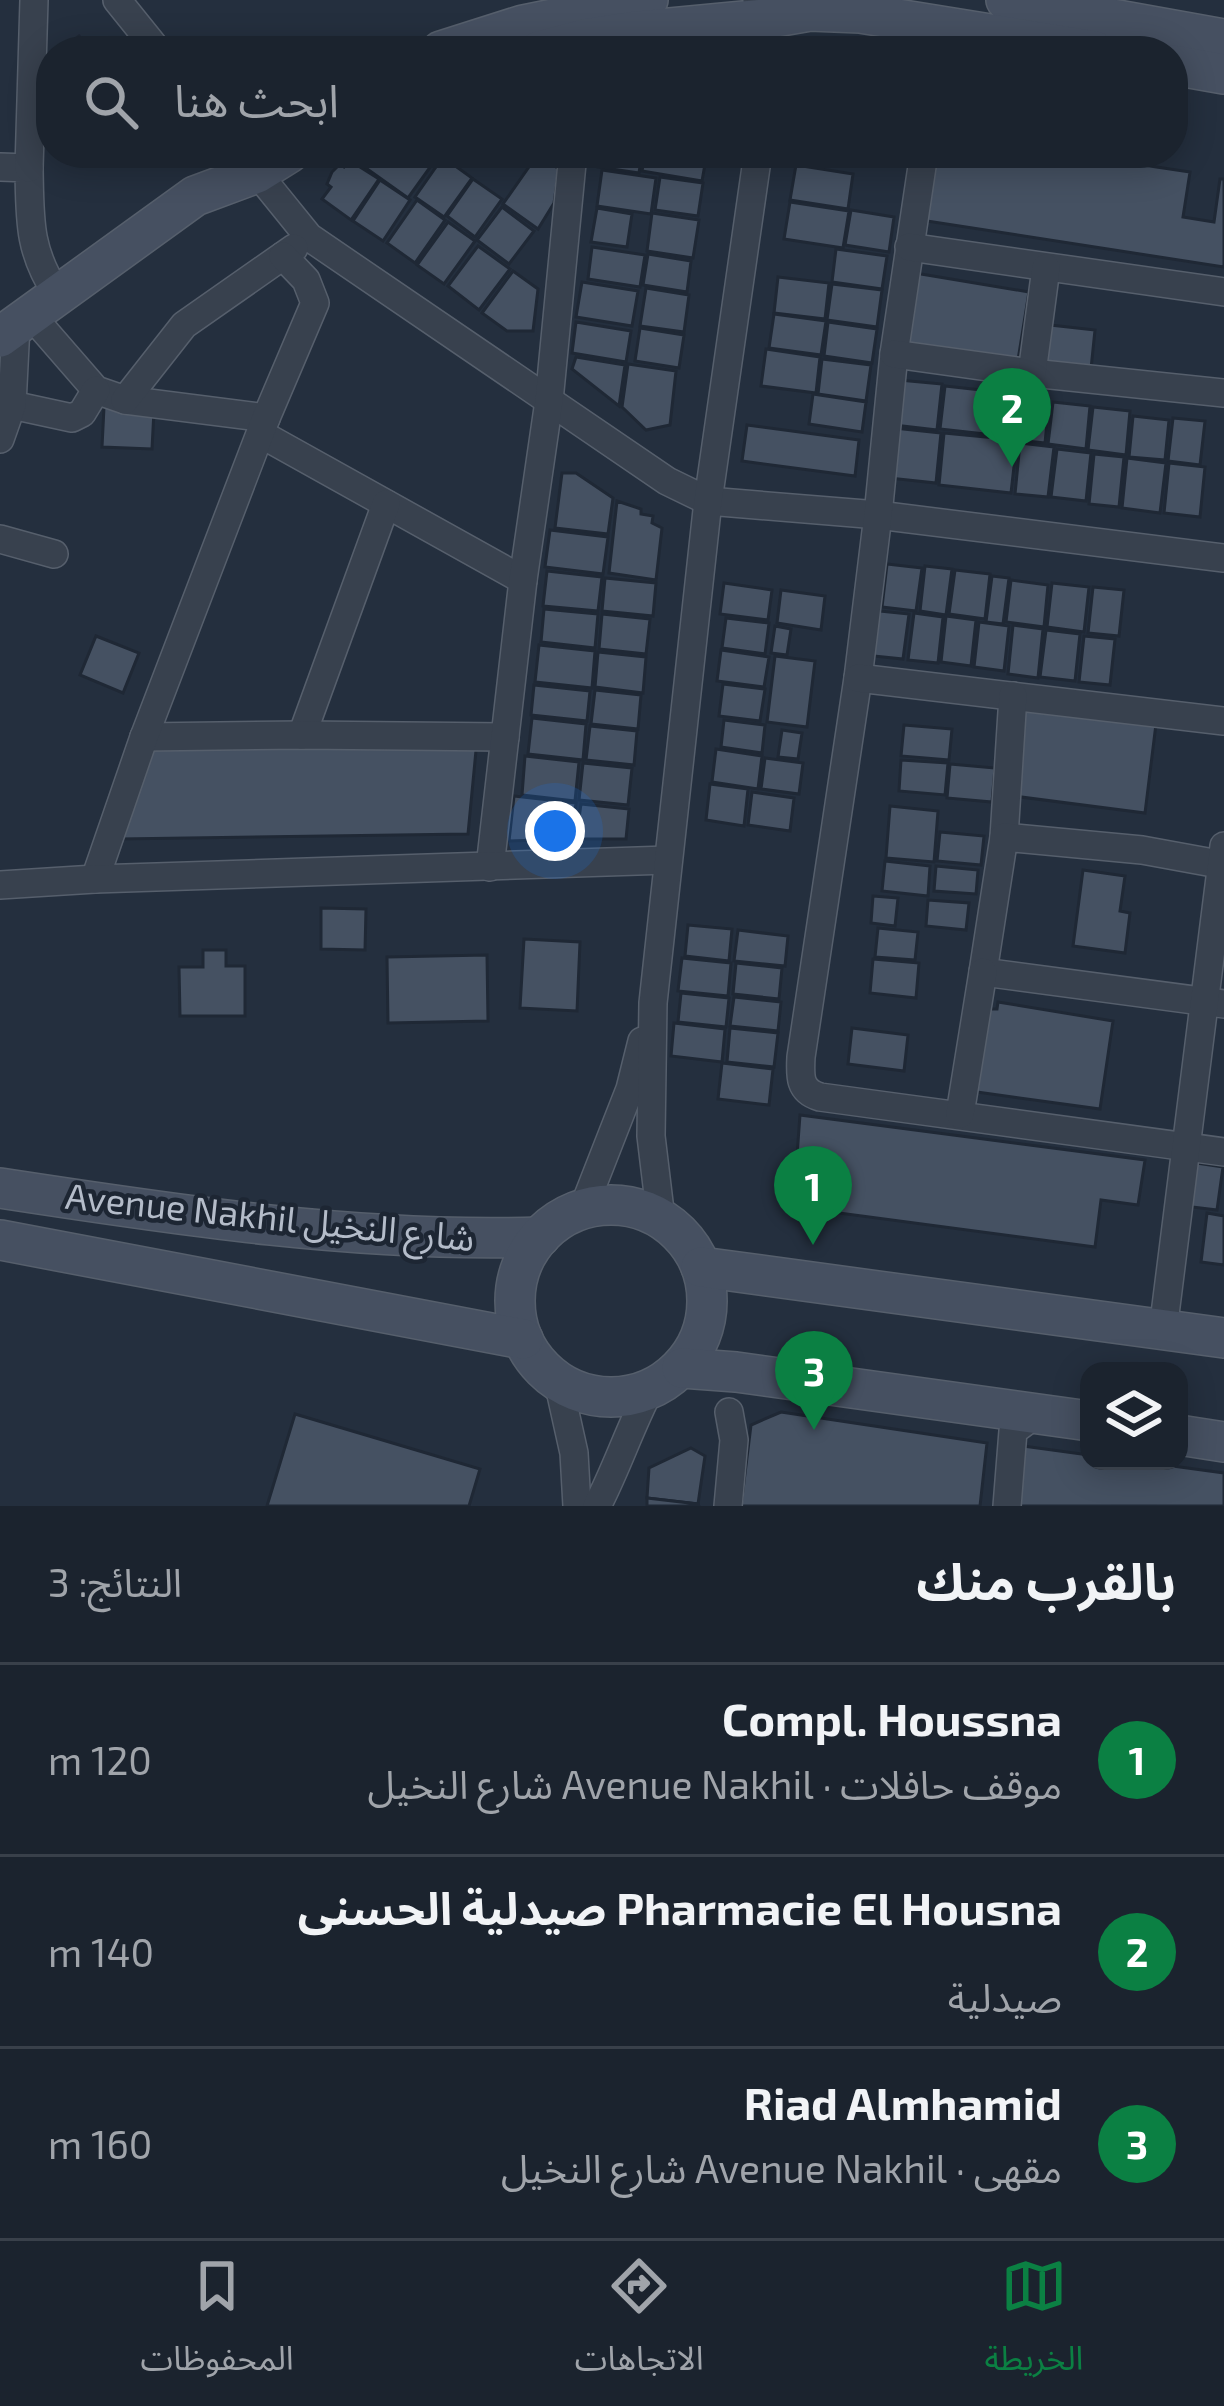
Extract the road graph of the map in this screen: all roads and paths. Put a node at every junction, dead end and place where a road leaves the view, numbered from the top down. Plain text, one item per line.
1 (34, 0) edge
2 (117, 0) edge
3 (648, 0) edge
4 (1011, 0) edge
5 (1146, 12) edge
6 (762, 24) edge
7 (568, 27) edge
8 (146, 36) edge
9 (520, 36) edge
10 (933, 36) edge
11 (1224, 40) edge
12 (1188, 68) edge
13 (1224, 74) edge
14 (0, 167) edge
15 (29, 168) junction
16 (238, 168) edge
17 (261, 168) edge
18 (572, 168) edge
19 (756, 168) edge
20 (922, 168) edge
21 (309, 237) junction
22 (909, 248) junction
23 (283, 256) junction
24 (1046, 268) junction
25 (1224, 292) edge
26 (26, 317) edge
27 (894, 353) junction
28 (1032, 373) junction
29 (96, 390) junction
30 (1224, 393) edge
31 (125, 400) junction
32 (549, 401) junction
33 (12, 405) junction
34 (263, 426) junction
35 (0, 439) edge
36 (708, 501) junction
37 (386, 504) junction
38 (878, 515) junction
39 (0, 539) edge
40 (54, 554) dead end
41 (1224, 558) edge
42 (524, 580) junction
43 (858, 678) junction
44 (1013, 695) junction
45 (1224, 721) edge
46 (302, 735) junction
47 (144, 737) junction
48 (505, 737) junction
49 (1004, 837) junction
50 (1223, 859) edge
51 (668, 860) junction
52 (490, 867) junction
53 (95, 879) junction
54 (0, 885) edge
55 (983, 972) junction
56 (653, 1003) junction
57 (1214, 1003) edge
58 (960, 1114) junction
59 (1186, 1148) junction
60 (1224, 1152) edge
61 (0, 1188) edge
62 (584, 1209) junction
63 (662, 1219) junction
64 (540, 1237) junction
65 (0, 1240) edge
66 (701, 1267) junction
67 (1163, 1330) junction
68 (1224, 1338) edge
69 (523, 1339) junction
70 (666, 1378) junction
71 (558, 1381) junction
72 (729, 1412) dead end
73 (1036, 1414) junction
74 (1080, 1420) edge
75 (1188, 1436) edge
76 (1224, 1442) edge
77 (577, 1506) edge
78 (597, 1506) edge
79 (728, 1506) edge
80 (1006, 1506) edge

1 - 15 street
2 - 8 street
3 - 7 street
4 - 5 street
5 - 11 street
6 - 7 street
6 - 10 street
7 - 9 street
12 - 13 street
14 - 15 street
15 - 26 street
16 - 26 street
17 - 21 street
18 - 32 street
19 - 36 street
20 - 22 street
21 - 23 street
21 - 32 street
22 - 24 street
22 - 27 street
23 - 31 street
23 - 34 street
24 - 25 street
24 - 28 street
26 - 29 street
26 - 33 street
27 - 28 street
27 - 38 street
28 - 30 street
29 - 31 street
29 - 33 street
31 - 34 street
32 - 36 street
32 - 42 street
33 - 35 street
34 - 37 street
34 - 47 street
36 - 38 street
36 - 51 street
37 - 42 street
37 - 46 street
38 - 41 street
38 - 43 street
39 - 40 street
42 - 48 street
43 - 44 street
43 - 58 street
44 - 45 street
44 - 49 street
46 - 47 street
46 - 48 street
47 - 53 street
48 - 52 street
49 - 50 street
49 - 55 street
50 - 57 street
51 - 52 street
51 - 56 street
52 - 53 street
53 - 54 street
55 - 57 street
55 - 58 street
56 - 62 street
56 - 63 street
57 - 59 street
58 - 59 street
59 - 60 street
59 - 67 street
61 - 64 street, Avenue Nakhil شارع النخيل
62 - 63 street
62 - 64 street
63 - 66 street
64 - 69 street
65 - 69 street, Avenue Nakhil شارع النخيل
66 - 67 street
66 - 70 street
67 - 68 street
69 - 71 street
70 - 71 street
70 - 73 street
70 - 78 street
71 - 77 street
72 - 79 street
73 - 74 street
73 - 80 street
75 - 76 street

